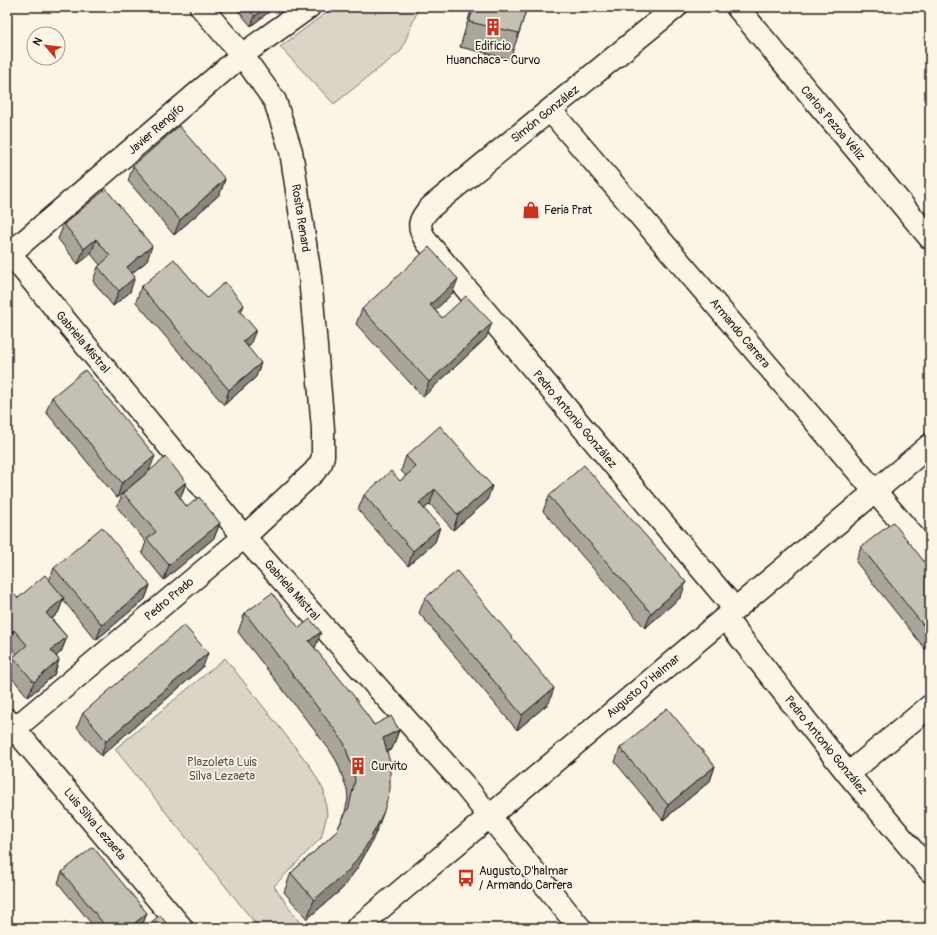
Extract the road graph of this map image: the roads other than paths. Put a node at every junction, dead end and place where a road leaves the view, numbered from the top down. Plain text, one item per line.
1 (201, 7) edge
2 (309, 7) edge
3 (676, 7) edge
4 (737, 7) edge
5 (242, 55) junction
6 (550, 110) junction
7 (419, 226) joint
8 (930, 238) edge
9 (8, 253) edge
10 (930, 444) edge
11 (323, 456) joint
12 (875, 491) junction
13 (244, 537) junction
14 (930, 556) edge
15 (730, 614) junction
16 (930, 706) edge
17 (10, 728) edge
18 (848, 774) junction
19 (490, 816) junction
20 (930, 871) edge
21 (182, 928) edge
22 (357, 928) edge
23 (580, 928) edge

1 - 5 street, Rosita Renard
2 - 5 street, Javier Rengifo
3 - 6 street, Simón González
4 - 8 street, Carlos Pezoa Véliz
5 - 9 street, Javier Rengifo
5 - 11 street, Rosita Renard
6 - 7 street, Simón González
6 - 12 street, Armando Carrera
7 - 15 street, Pedro Antonio González
9 - 13 street, Gabriela Mistral
10 - 12 street, Augusto D´Halmar
11 - 13 street, Pedro Prado
12 - 14 street, Armando Carrera
12 - 15 street, Augusto D´Halmar
13 - 17 street, Pedro Prado
13 - 19 street, Gabriela Mistral
15 - 18 street, Pedro Antonio González
15 - 19 street, Augusto D´Halmar
16 - 18 street
17 - 21 street, Luis Silva Lezaeta
18 - 20 street, Pedro Antonio González
19 - 22 street, Augusto D´Halmar
19 - 23 street, Gabriela Mistral

